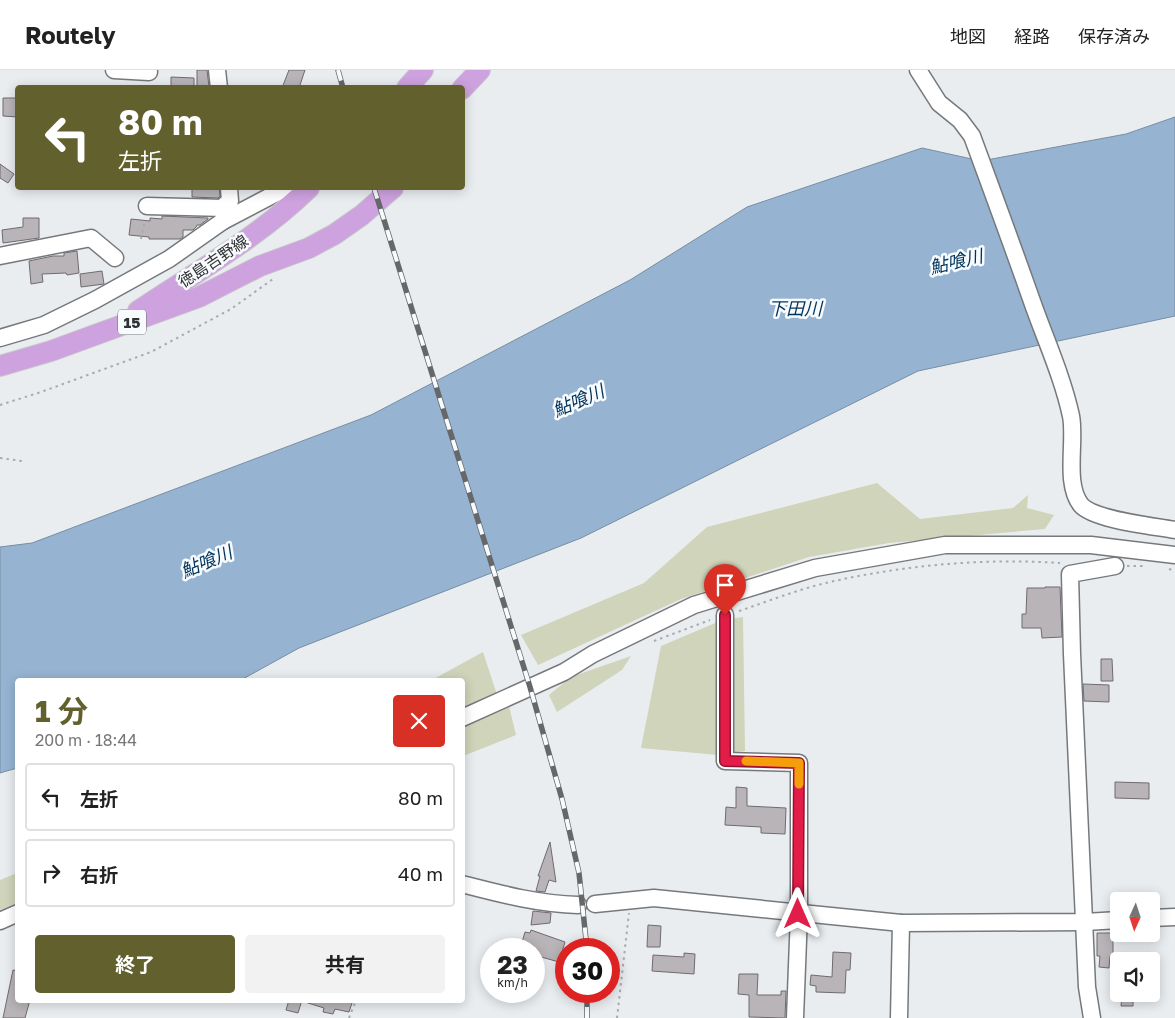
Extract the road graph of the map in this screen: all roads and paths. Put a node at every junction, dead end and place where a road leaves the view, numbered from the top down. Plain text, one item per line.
1 (114, 70) edge
2 (217, 70) edge
3 (423, 70) edge
4 (480, 70) edge
5 (918, 70) edge
6 (149, 72) dead end
7 (219, 85) edge
8 (410, 85) edge
9 (465, 86) edge
10 (262, 190) edge
11 (279, 190) edge
12 (308, 190) edge
13 (375, 190) edge
14 (391, 190) edge
15 (227, 204) edge
16 (147, 206) dead end
17 (0, 256) edge
18 (115, 258) dead end
19 (267, 272) junction
20 (112, 330) junction
21 (0, 338) edge
22 (0, 366) edge
23 (0, 405) edge
24 (0, 458) edge
25 (22, 462) dead end
26 (1175, 530) edge
27 (1170, 562) edge
28 (1065, 563) dead end
29 (1115, 566) joint
30 (1149, 566) dead end
31 (1175, 571) edge
32 (725, 615) junction
33 (650, 643) dead end
34 (465, 717) edge
35 (465, 885) edge
36 (631, 901) junction
37 (595, 904) dead end
38 (578, 905) dead end
39 (15, 914) edge
40 (798, 914) junction
41 (1175, 916) edge
42 (1160, 917) edge
43 (0, 921) edge
44 (1110, 921) edge
45 (1085, 922) junction
46 (901, 923) junction
47 (355, 1003) edge
48 (348, 1018) edge
49 (616, 1018) edge
50 (795, 1018) edge
51 (899, 1018) edge
52 (1092, 1018) edge

1 - 6 street
2 - 7 street
3 - 8 main road
4 - 9 main road
5 - 26 street
10 - 15 street
11 - 15 street
12 - 20 main road, 徳島吉野線 / 15
13 - 19 main road, 徳島吉野線 / 15
14 - 19 main road, 徳島吉野線 / 15
15 - 16 street
15 - 21 street
17 - 18 street
19 - 20 main road, 徳島吉野線 / 15
19 - 23 path
20 - 22 main road, 徳島吉野線 / 15
24 - 25 path
27 - 31 path
27 - 34 street
28 - 32 path
29 - 30 path
29 - 45 street
32 - 33 path
32 - 40 street
35 - 38 street
36 - 37 street
36 - 40 street
36 - 49 path
39 - 43 street
40 - 46 street
40 - 50 street
41 - 42 street
44 - 45 street
45 - 46 street
45 - 52 street
46 - 51 street
47 - 48 path

